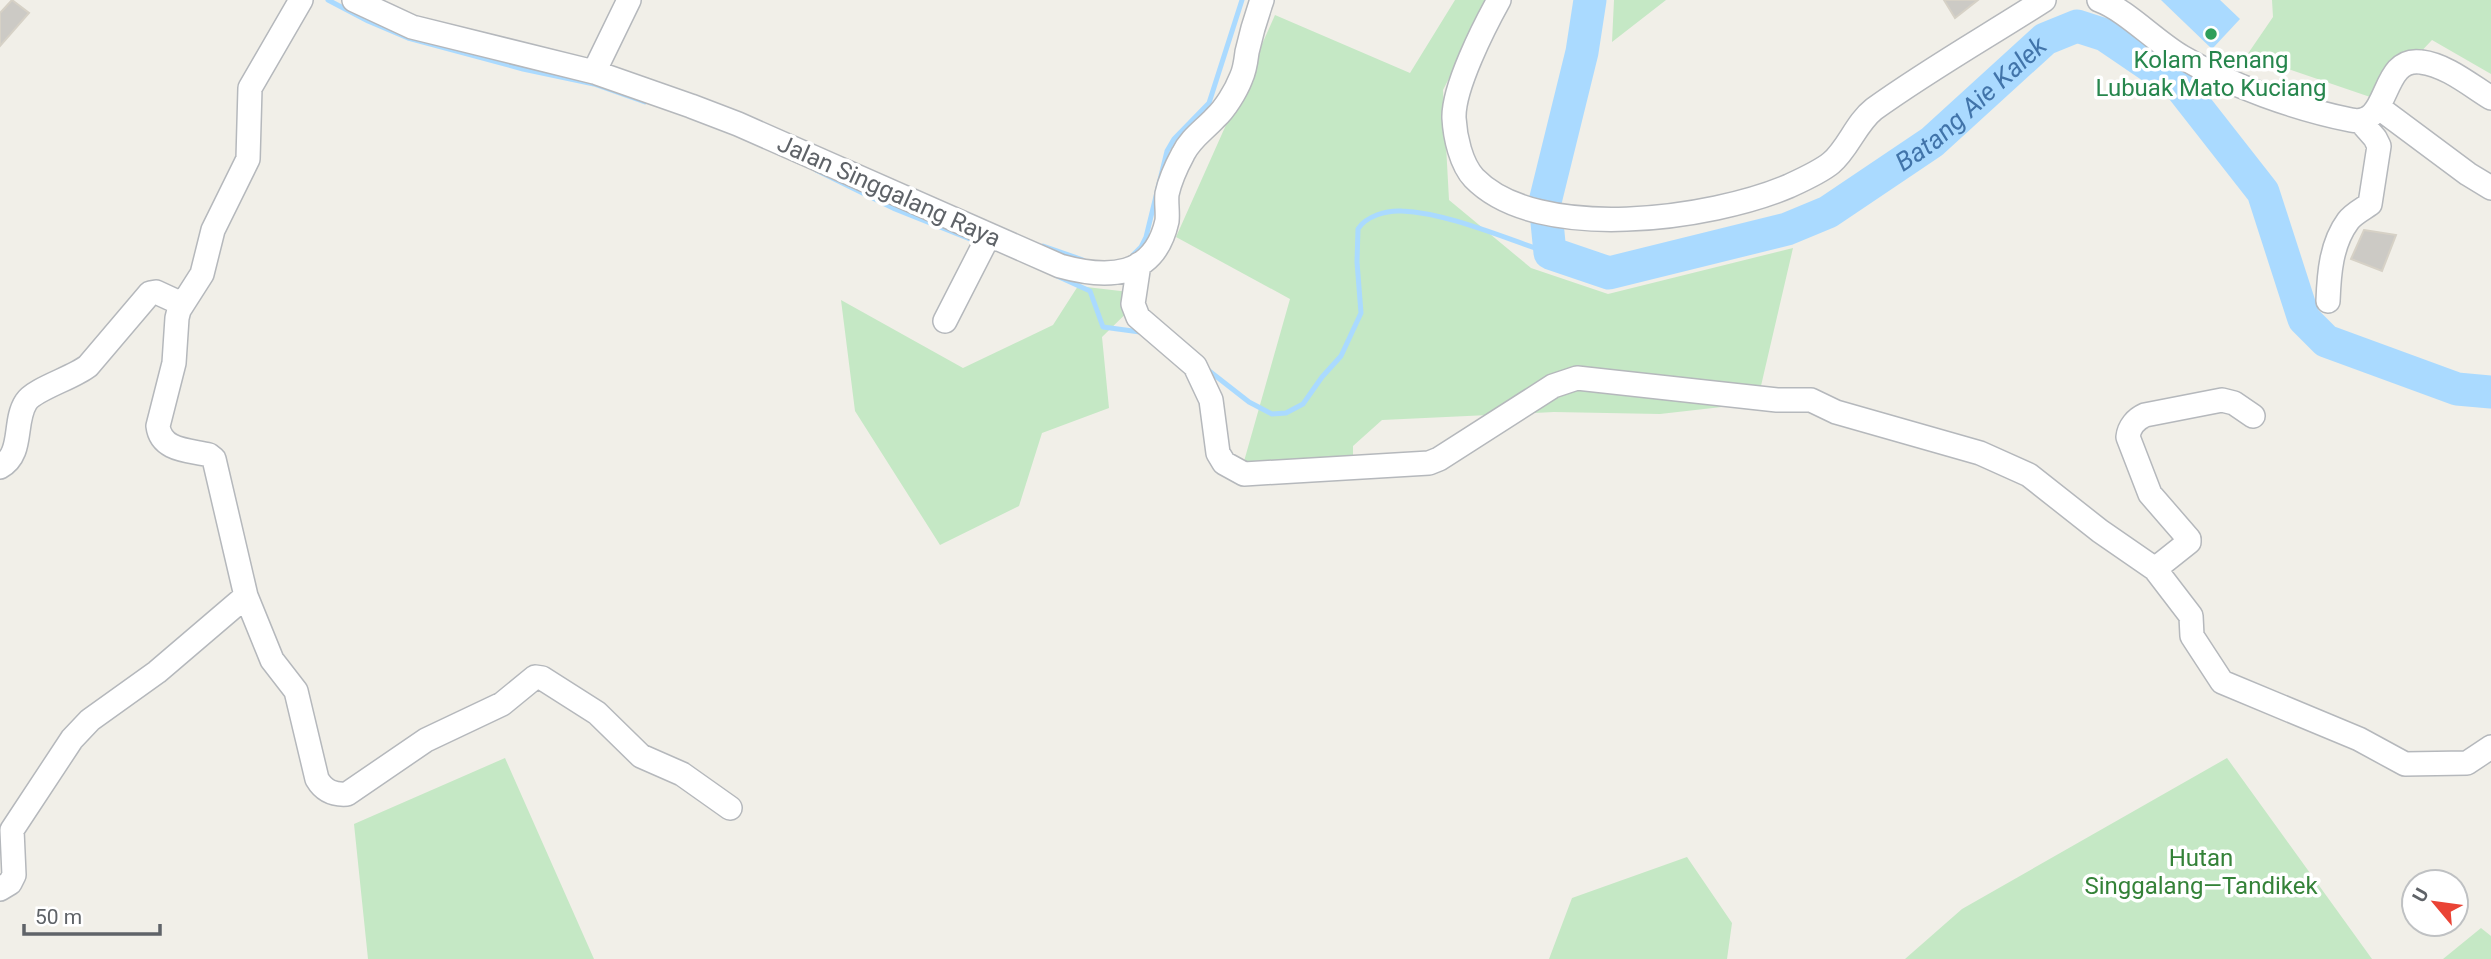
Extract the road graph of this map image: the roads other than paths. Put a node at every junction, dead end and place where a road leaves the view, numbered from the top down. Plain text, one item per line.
1 (301, 0) edge
2 (354, 0) edge
3 (629, 0) edge
4 (1262, 0) edge
5 (1499, 0) edge
6 (2044, 0) edge
7 (2099, 0) edge
8 (594, 72) junction
9 (2491, 98) edge
10 (2369, 114) junction
11 (2491, 188) edge
12 (989, 235) junction
13 (1139, 264) junction
14 (2328, 301) dead end
15 (182, 304) junction
16 (945, 321) dead end
17 (2253, 416) dead end
18 (0, 467) edge
19 (2155, 569) junction
20 (246, 596) junction
21 (2491, 747) edge
22 (730, 808) dead end
23 (0, 889) edge

1 - 15 street
2 - 8 street, Jalan Singgalang Raya
3 - 8 street
4 - 13 street
5 - 6 street
7 - 10 street
8 - 12 street, Jalan Singgalang Raya
9 - 10 street
10 - 11 street
10 - 14 street
12 - 13 street, Jalan Singgalang Raya
12 - 16 street
13 - 19 street
15 - 18 street
15 - 20 street
17 - 19 street
19 - 21 street
20 - 22 street
20 - 23 street

